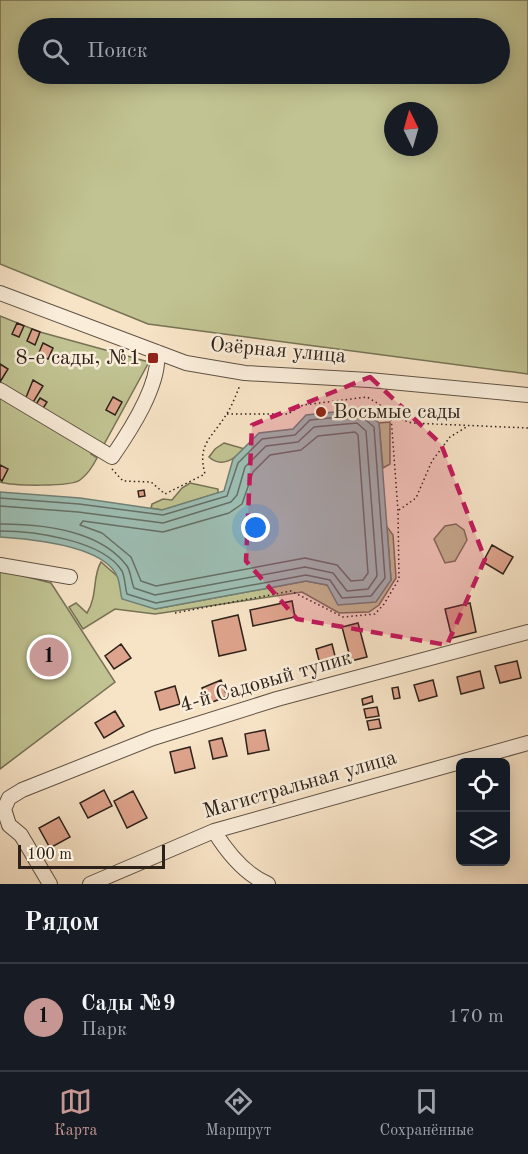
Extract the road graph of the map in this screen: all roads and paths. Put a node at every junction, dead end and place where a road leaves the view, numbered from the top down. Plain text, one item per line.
1 (0, 293) edge
2 (157, 352) junction
3 (245, 373) junction
4 (0, 390) edge
5 (528, 395) edge
6 (227, 414) junction
7 (391, 416) junction
8 (468, 425) junction
9 (528, 428) edge
10 (112, 457) junction
11 (398, 511) junction
12 (0, 565) edge
13 (70, 577) dead end
14 (175, 613) dead end
15 (528, 632) edge
16 (528, 743) edge
17 (214, 831) junction
18 (50, 884) edge
19 (90, 884) edge
20 (268, 884) edge

1 - 2 street, Озёрная улица
2 - 3 street, Озёрная улица
2 - 10 street
3 - 5 street, Озёрная улица
3 - 6 path
4 - 10 street
6 - 7 path
6 - 10 path
7 - 8 path
7 - 11 path
8 - 9 path
8 - 11 path
11 - 14 path
12 - 13 street
15 - 18 street, 4-й Садовый тупик
16 - 17 street, Магистральная улица
17 - 19 street, Магистральная улица
17 - 20 street

